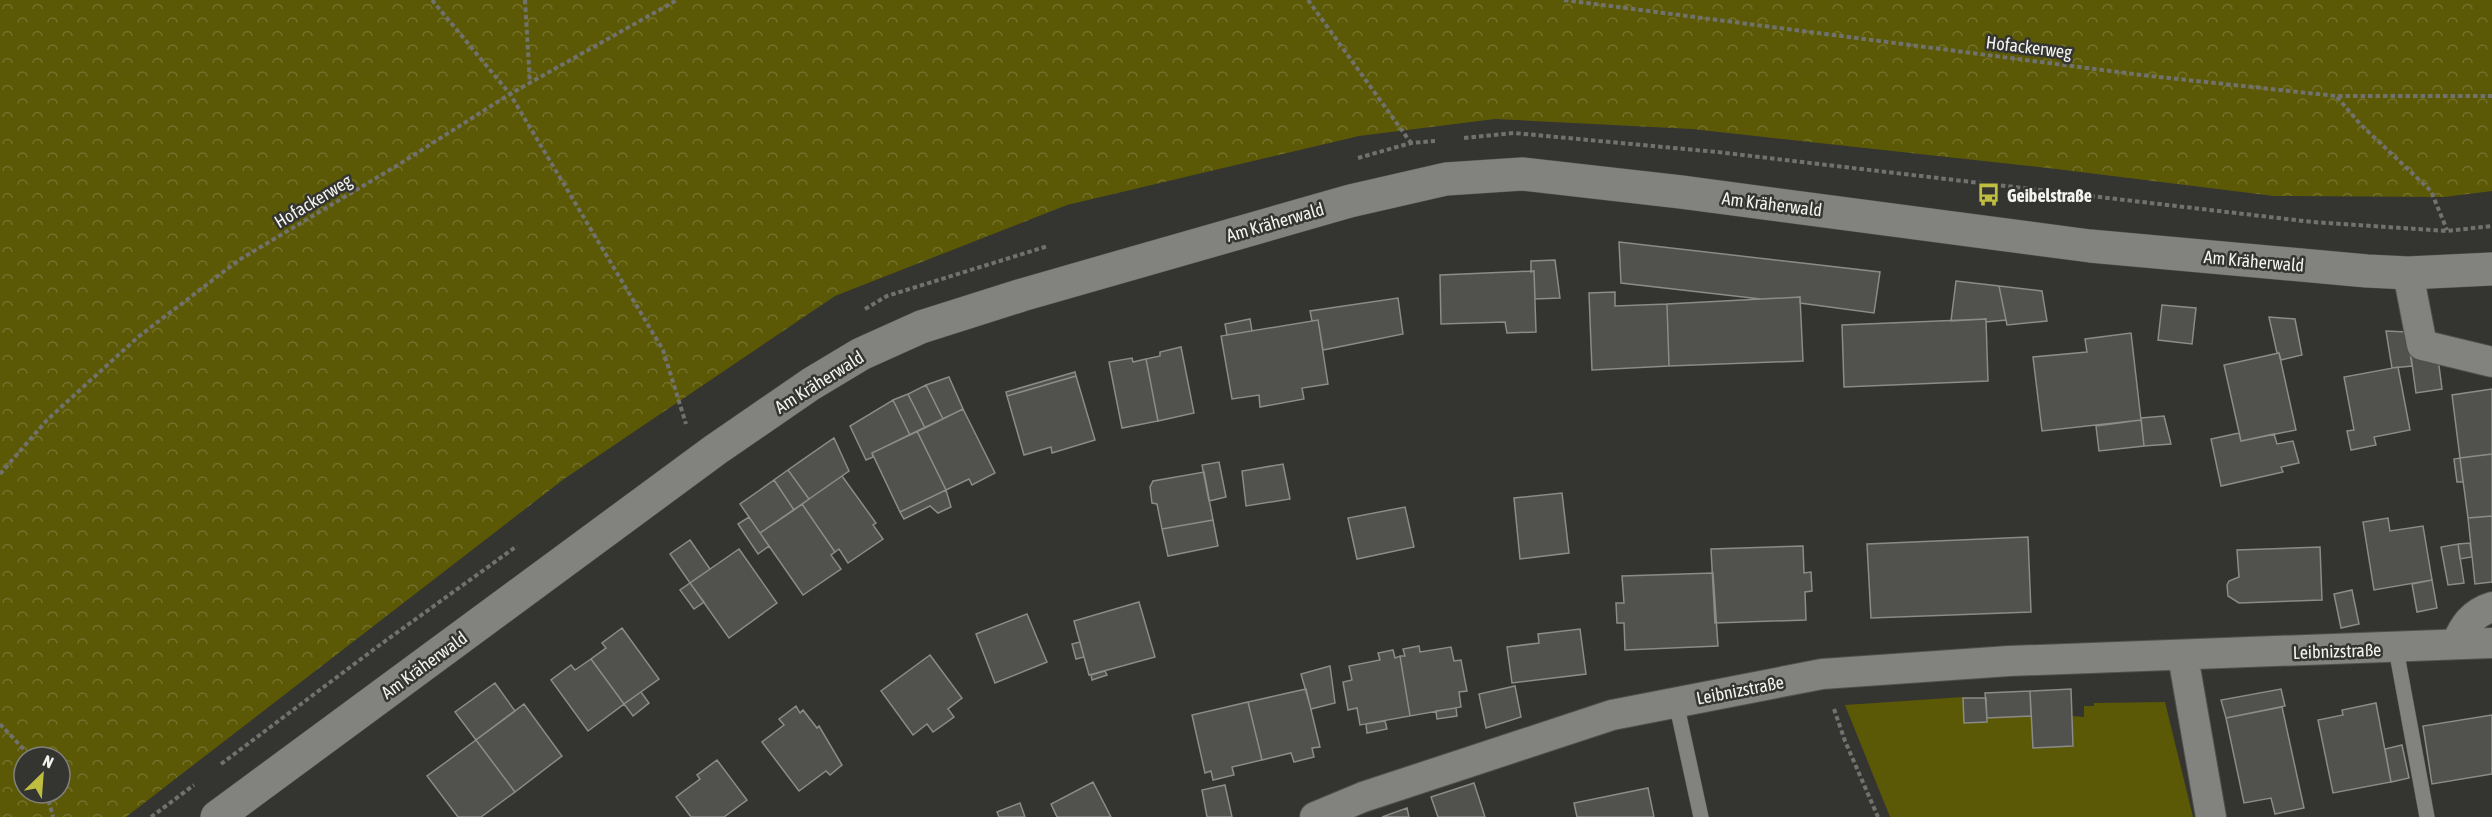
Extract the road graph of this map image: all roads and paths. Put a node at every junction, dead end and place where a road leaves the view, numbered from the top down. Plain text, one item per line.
1 (432, 0) edge
2 (525, 0) edge
3 (677, 0) edge
4 (1308, 0) edge
5 (1564, 0) edge
6 (530, 84) junction
7 (510, 94) junction
8 (2336, 96) junction
9 (2492, 96) edge
10 (1457, 139) dead end
11 (1445, 140) dead end
12 (1411, 143) junction
13 (1354, 160) dead end
14 (2492, 226) edge
15 (2447, 231) junction
16 (1058, 243) dead end
17 (2492, 269) edge
18 (2408, 273) junction
19 (860, 312) dead end
20 (2492, 362) edge
21 (696, 418) dead end
22 (686, 424) junction
23 (677, 431) dead end
24 (0, 474) edge
25 (522, 543) dead end
26 (2492, 607) edge
27 (2492, 644) edge
28 (2456, 645) junction
29 (2396, 649) junction
30 (2182, 656) junction
31 (1822, 675) junction
32 (1676, 702) junction
33 (0, 724) edge
34 (20, 745) edge
35 (217, 767) dead end
36 (198, 782) dead end
37 (151, 817) edge
38 (217, 817) edge
39 (1315, 817) edge
40 (1701, 817) edge
41 (1878, 817) edge
42 (2211, 817) edge
43 (2427, 817) edge

1 - 7 path
2 - 6 path
3 - 6 path, Hofackerweg
4 - 12 path
5 - 8 path, Hofackerweg
6 - 7 path, Hofackerweg
7 - 22 path
7 - 24 path, Hofackerweg
8 - 9 path, Hofackerweg
8 - 15 path
10 - 15 path
11 - 12 path
12 - 13 path
14 - 15 path
16 - 19 path
17 - 18 main road, Am Kräherwald
18 - 20 street
18 - 38 main road, Am Kräherwald
21 - 22 path
22 - 23 path
25 - 35 path
26 - 28 street
27 - 28 street, Leibnizstraße
28 - 29 street, Leibnizstraße
29 - 30 street, Leibnizstraße
29 - 43 lane
30 - 31 street, Leibnizstraße
30 - 42 street
31 - 32 street, Leibnizstraße
31 - 41 path
32 - 39 street, Leibnizstraße
32 - 40 lane
33 - 34 path
36 - 37 path

